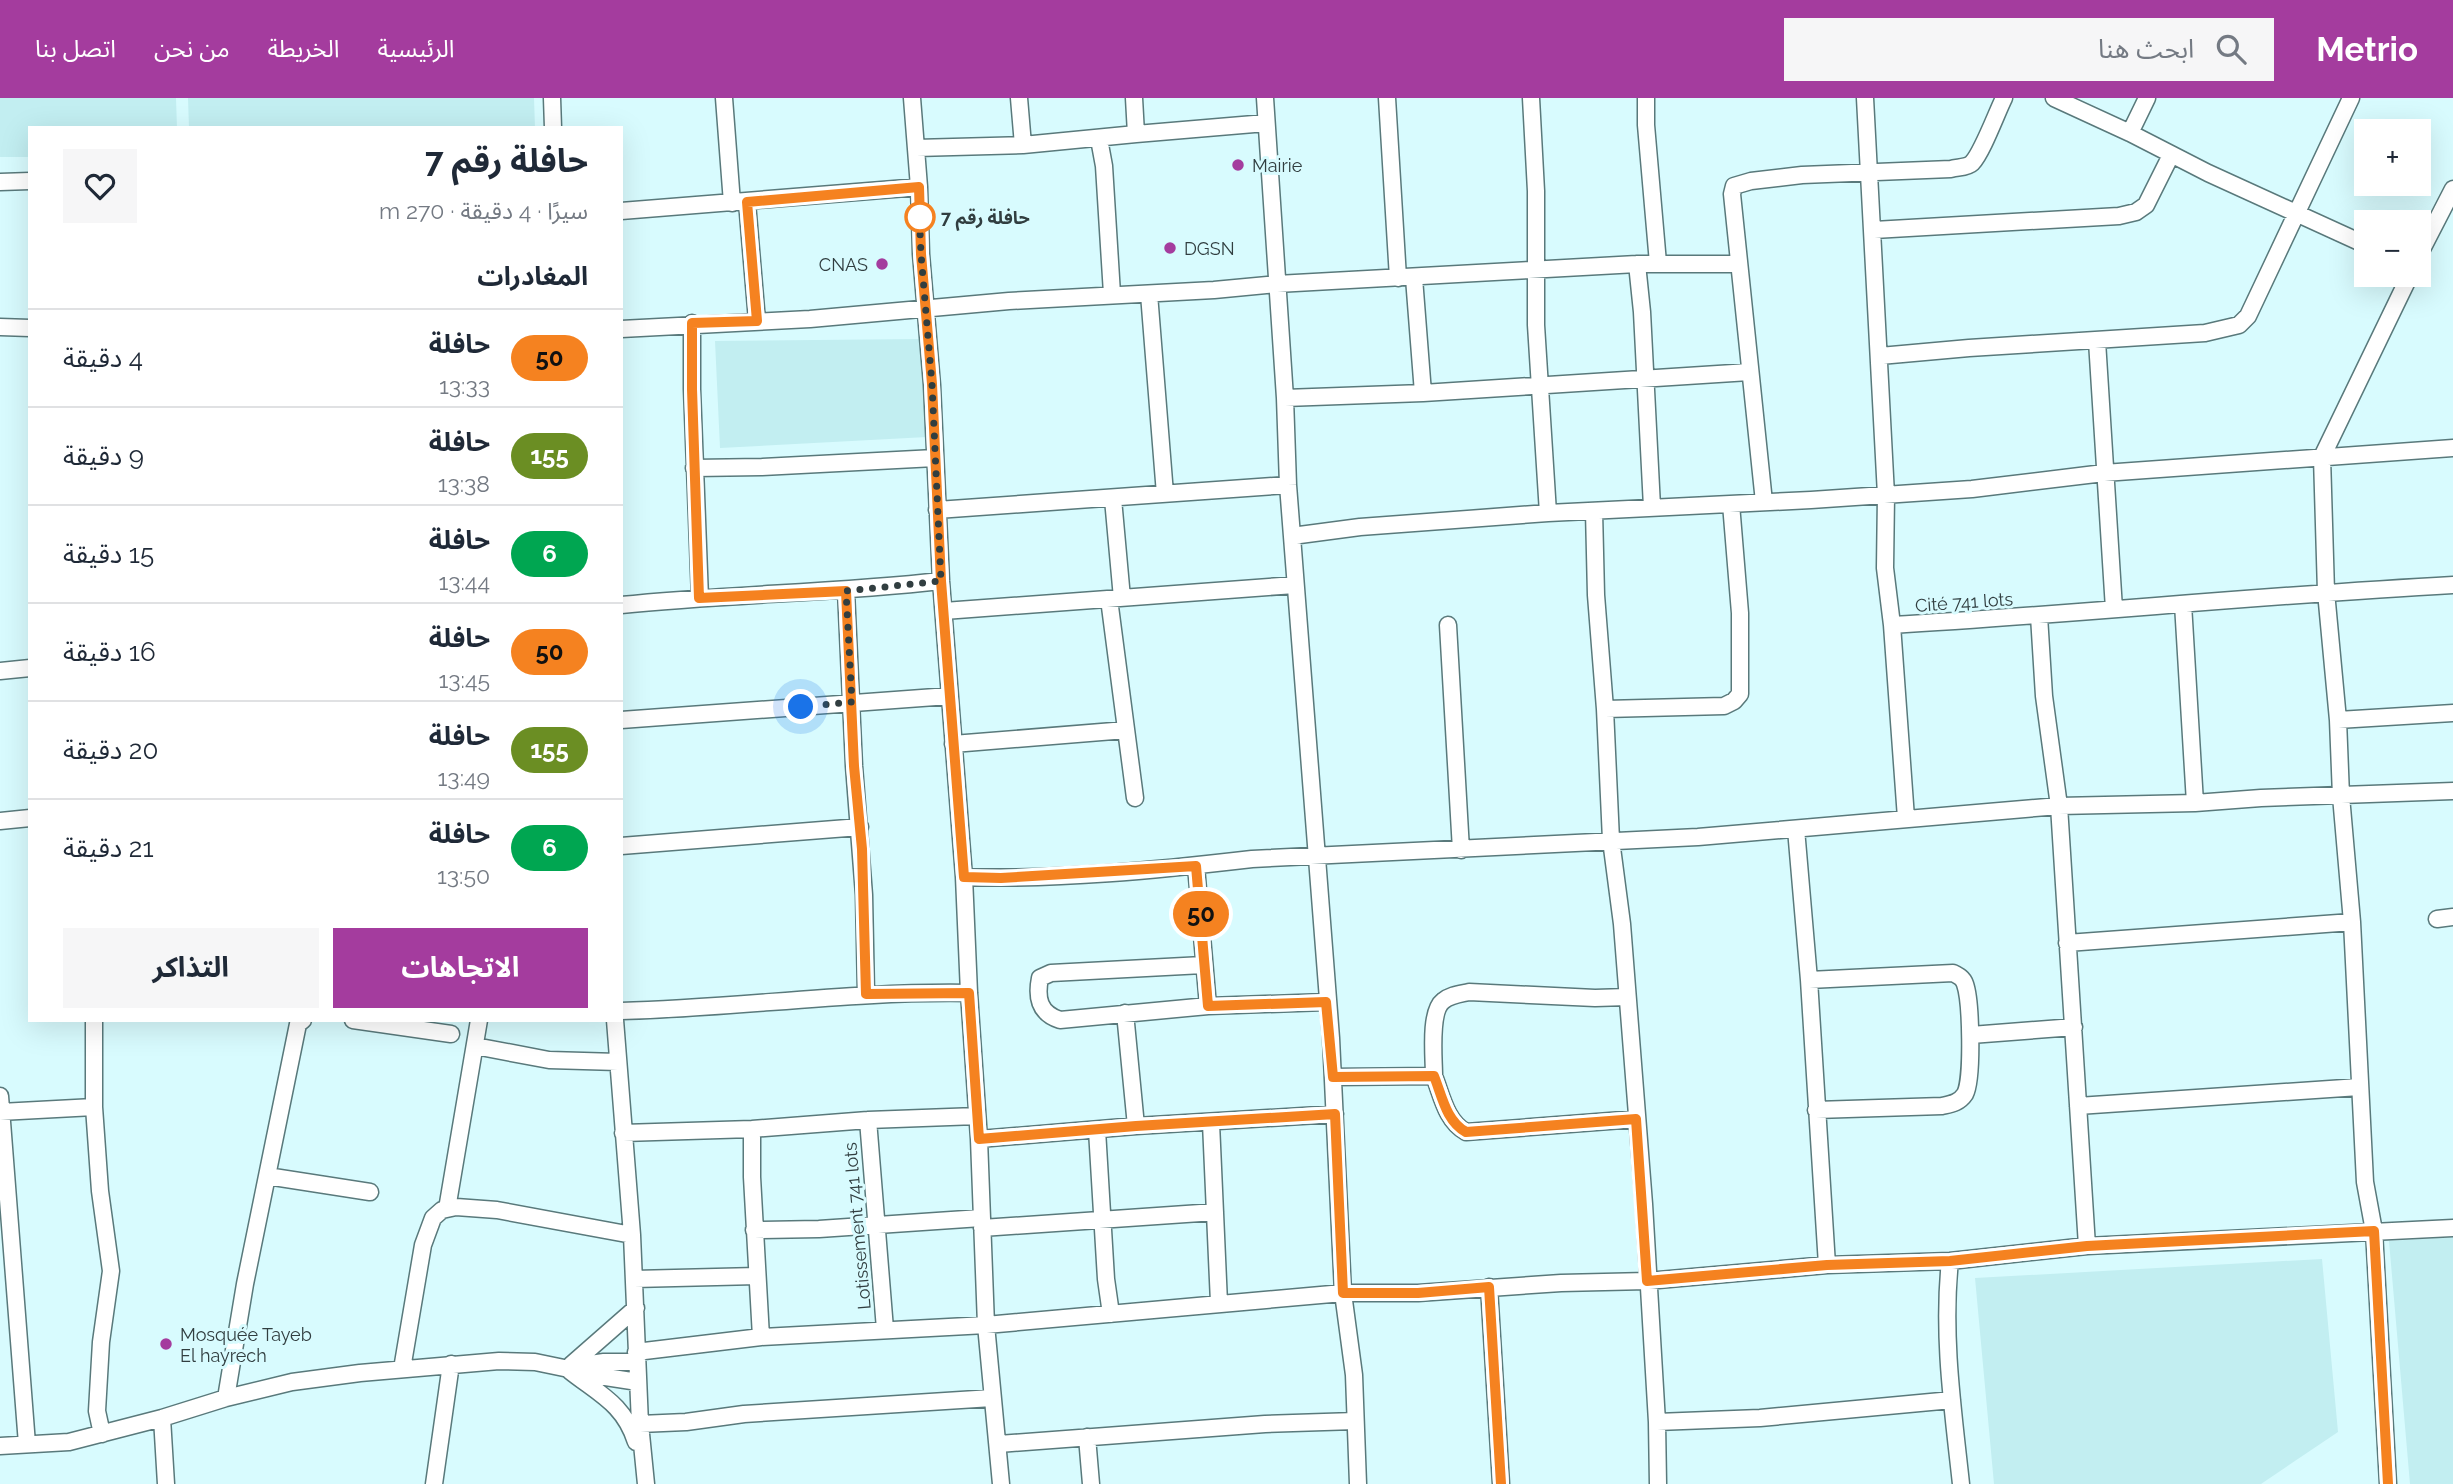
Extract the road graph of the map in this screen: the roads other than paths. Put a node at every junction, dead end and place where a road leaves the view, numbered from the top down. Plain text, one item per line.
1 (552, 98) edge
2 (724, 98) edge
3 (912, 98) edge
4 (1019, 98) edge
5 (1134, 98) edge
6 (1265, 98) edge
7 (1387, 98) edge
8 (1531, 98) edge
9 (1646, 98) edge
10 (1865, 98) edge
11 (2004, 98) edge
12 (2054, 98) edge
13 (2147, 98) edge
14 (2351, 98) edge
15 (1266, 123) junction
16 (553, 126) edge
17 (2130, 133) junction
18 (1136, 134) junction
19 (1099, 139) junction
20 (1023, 145) junction
21 (915, 148) junction
22 (2171, 155) junction
23 (1870, 173) junction
24 (28, 181) edge
25 (0, 182) edge
26 (919, 187) junction
27 (2453, 189) edge
28 (740, 203) junction
29 (623, 211) edge
30 (2297, 214) junction
31 (1874, 230) junction
32 (2431, 232) edge
33 (2354, 239) edge
34 (1657, 263) junction
35 (1637, 264) junction
36 (1738, 264) junction
37 (1536, 269) junction
38 (1406, 278) junction
39 (1278, 284) junction
40 (2404, 287) edge
41 (1112, 294) junction
42 (1149, 294) junction
43 (925, 308) junction
44 (757, 321) junction
45 (692, 323) junction
46 (0, 327) edge
47 (28, 328) edge
48 (623, 329) edge
49 (2098, 341) junction
50 (1880, 356) junction
51 (1749, 372) junction
52 (1644, 377) junction
53 (1541, 384) junction
54 (1423, 393) junction
55 (1285, 398) junction
56 (2453, 448) edge
57 (2322, 457) junction
58 (935, 458) junction
59 (694, 468) junction
60 (2104, 473) junction
61 (1288, 485) junction
62 (1165, 495) junction
63 (1886, 495) junction
64 (1113, 499) junction
65 (1764, 502) junction
66 (1731, 504) junction
67 (1652, 507) junction
68 (937, 510) junction
69 (1594, 511) junction
70 (1548, 513) junction
71 (1292, 536) junction
72 (941, 581) junction
73 (1295, 585) junction
74 (2453, 585) edge
75 (846, 591) junction
76 (2326, 592) junction
77 (699, 598) junction
78 (1115, 598) junction
79 (2183, 604) junction
80 (623, 605) edge
81 (2114, 609) junction
82 (944, 611) junction
83 (2039, 616) junction
84 (1448, 625) dead end
85 (1892, 625) junction
86 (28, 668) edge
87 (0, 671) edge
88 (949, 695) junction
89 (852, 702) junction
90 (1605, 709) junction
91 (2453, 713) edge
92 (623, 720) edge
93 (2338, 720) junction
94 (1126, 730) junction
95 (953, 744) junction
96 (2453, 791) edge
97 (2341, 796) junction
98 (1135, 798) dead end
99 (2195, 803) junction
100 (2059, 806) junction
101 (28, 818) edge
102 (1906, 818) junction
103 (0, 821) edge
104 (860, 827) junction
105 (1796, 829) junction
106 (1611, 840) junction
107 (623, 846) edge
108 (1461, 850) junction
109 (1316, 856) junction
110 (1196, 866) junction
111 (964, 877) junction
112 (2352, 922) junction
113 (2067, 943) junction
114 (1203, 965) junction
115 (1809, 980) junction
116 (969, 993) junction
117 (866, 994) junction
118 (1628, 997) junction
119 (1326, 1002) junction
120 (1208, 1006) junction
121 (623, 1011) edge
122 (1125, 1013) junction
123 (94, 1022) edge
124 (300, 1022) edge
125 (367, 1022) edge
126 (480, 1022) edge
127 (615, 1022) edge
128 (2074, 1027) junction
129 (452, 1034) dead end
130 (1970, 1035) junction
131 (475, 1046) junction
132 (618, 1062) junction
133 (1434, 1076) junction
134 (1333, 1077) junction
135 (2359, 1087) junction
136 (2078, 1106) junction
137 (0, 1107) edge
138 (94, 1107) junction
139 (1816, 1110) junction
140 (1335, 1114) junction
141 (977, 1116) junction
142 (1636, 1119) junction
143 (868, 1120) junction
144 (1212, 1122) junction
145 (1136, 1126) junction
146 (752, 1129) junction
147 (1097, 1129) junction
148 (623, 1133) junction
149 (979, 1139) junction
150 (267, 1177) junction
151 (370, 1192) dead end
152 (447, 1209) junction
153 (1215, 1212) junction
154 (1102, 1219) junction
155 (981, 1223) junction
156 (875, 1224) junction
157 (2453, 1228) edge
158 (754, 1230) junction
159 (2374, 1231) junction
160 (632, 1235) junction
161 (2087, 1246) junction
162 (1950, 1261) junction
163 (1827, 1265) junction
164 (757, 1276) junction
165 (634, 1279) junction
166 (1647, 1281) junction
167 (1489, 1287) junction
168 (1343, 1293) junction
169 (1219, 1303) junction
170 (636, 1308) junction
171 (1111, 1314) junction
172 (986, 1325) junction
173 (885, 1329) junction
174 (761, 1337) junction
175 (637, 1357) junction
176 (451, 1364) junction
177 (568, 1368) junction
178 (402, 1369) junction
179 (638, 1382) junction
180 (226, 1398) junction
181 (992, 1398) junction
182 (1952, 1400) junction
183 (162, 1418) junction
184 (1354, 1421) junction
185 (1657, 1422) junction
186 (640, 1424) junction
187 (102, 1434) junction
188 (1087, 1437) junction
189 (27, 1444) junction
190 (999, 1444) junction
191 (0, 1446) edge
192 (646, 1477) edge
193 (166, 1484) edge
194 (434, 1484) edge
195 (1001, 1484) edge
196 (1091, 1484) edge
197 (1359, 1484) edge
198 (1501, 1484) edge
199 (1658, 1484) edge
200 (1961, 1484) edge
201 (2388, 1484) edge

1 - 16 street
2 - 28 street
3 - 21 street
4 - 20 street
5 - 18 street
6 - 15 street
7 - 38 street
8 - 37 street
9 - 34 street
10 - 23 street
11 - 23 street
12 - 17 street
13 - 17 street
14 - 30 street
15 - 18 street
15 - 39 street
17 - 22 street
18 - 19 street
19 - 20 street
19 - 41 street
20 - 21 street
21 - 26 street
22 - 30 street
22 - 31 street
23 - 31 street
23 - 36 street
24 - 25 street
26 - 28 street
26 - 43 street
27 - 32 street
28 - 29 street
28 - 44 street
30 - 33 street
30 - 49 street
31 - 50 street
34 - 35 street
34 - 36 street
35 - 37 street
35 - 52 street
36 - 51 street
37 - 38 street
37 - 53 street
38 - 39 street
38 - 54 street
39 - 42 street
39 - 55 street
40 - 57 street
41 - 42 street
41 - 43 street
42 - 62 street
43 - 44 street
43 - 58 street
44 - 45 street
45 - 48 street
45 - 59 street
46 - 47 street
49 - 50 street
49 - 60 street
50 - 63 street
51 - 52 street
51 - 65 street
52 - 53 street
52 - 67 street
53 - 54 street
53 - 70 street
54 - 55 street
55 - 61 street
56 - 57 street
57 - 60 street
57 - 76 street
58 - 59 street
58 - 68 street
59 - 77 street
60 - 63 street
60 - 81 street
61 - 62 street
61 - 71 street
62 - 64 street
63 - 65 street
63 - 85 street
64 - 68 street
64 - 78 street
65 - 66 street
66 - 67 street
66 - 90 street
67 - 69 street
68 - 72 street
69 - 70 street
69 - 90 street
70 - 71 street
71 - 73 street
72 - 75 street
72 - 82 street
73 - 78 street
73 - 109 street
74 - 76 street, Cité 741 lots
75 - 77 street
75 - 89 street
76 - 79 street, Cité 741 lots
76 - 93 street
77 - 80 street
78 - 82 street
78 - 94 street
79 - 81 street, Cité 741 lots
79 - 99 street
81 - 83 street, Cité 741 lots
82 - 88 street
83 - 85 street, Cité 741 lots
83 - 100 street
84 - 108 street
85 - 102 street
86 - 87 street
88 - 89 street
88 - 95 street
89 - 92 street
89 - 104 street
90 - 106 street
91 - 93 street
93 - 97 street
94 - 95 street
94 - 98 street
95 - 111 street
96 - 97 street
97 - 99 street
97 - 112 street
99 - 100 street
100 - 102 street
100 - 113 street
101 - 103 street
102 - 105 street
104 - 107 street
104 - 117 street
105 - 106 street
105 - 115 street
106 - 108 street
106 - 118 street
108 - 109 street
109 - 110 street
109 - 119 street
110 - 111 street
110 - 114 street
111 - 116 street
112 - 113 street
112 - 135 street
113 - 128 street
114 - 120 street
114 - 122 street
115 - 130 street
115 - 139 street
116 - 117 street
116 - 141 street
117 - 121 street
118 - 133 street
118 - 142 street
119 - 120 street
119 - 134 street
120 - 122 street
122 - 145 street
123 - 138 street
124 - 150 street
125 - 129 street
126 - 131 street
127 - 132 street
128 - 130 street
128 - 136 street
130 - 139 street
131 - 132 street
131 - 152 street
132 - 148 street
133 - 134 street
133 - 142 street
134 - 140 street
135 - 136 street
135 - 159 street
136 - 161 street
137 - 138 street
137 - 189 street
138 - 187 street
139 - 163 street
140 - 144 street
140 - 168 street
141 - 143 street
141 - 149 street
142 - 166 street
143 - 146 street
143 - 156 street, Lotissement 741 lots
144 - 145 street
144 - 153 street
145 - 147 street
146 - 148 street
146 - 158 street
147 - 149 street
147 - 154 street
148 - 160 street
149 - 155 street
150 - 151 street
150 - 180 street
152 - 160 street
152 - 178 street
153 - 154 street
153 - 169 street
154 - 155 street
154 - 171 street
155 - 156 street
155 - 172 street
156 - 158 street
156 - 173 street, Lotissement 741 lots
157 - 159 street
158 - 164 street
159 - 161 street
159 - 201 street
160 - 165 street
161 - 162 street
162 - 163 street
162 - 182 street
163 - 166 street
164 - 165 street
164 - 174 street
165 - 170 street
166 - 167 street
166 - 185 street
167 - 168 street
167 - 198 street
168 - 169 street
168 - 184 street
169 - 171 street
170 - 175 street
170 - 177 street
171 - 172 street
172 - 173 street
172 - 181 street
173 - 174 street
174 - 175 street
175 - 177 street
175 - 179 street
176 - 177 street
176 - 178 street
176 - 194 street
177 - 179 street
177 - 192 street
178 - 180 street
179 - 186 street
180 - 183 street
181 - 186 street
181 - 190 street
182 - 185 street
182 - 200 street
183 - 187 street
183 - 193 street
184 - 188 street
184 - 197 street
185 - 199 street
186 - 192 street
187 - 189 street
188 - 190 street
188 - 196 street
189 - 191 street
190 - 195 street

